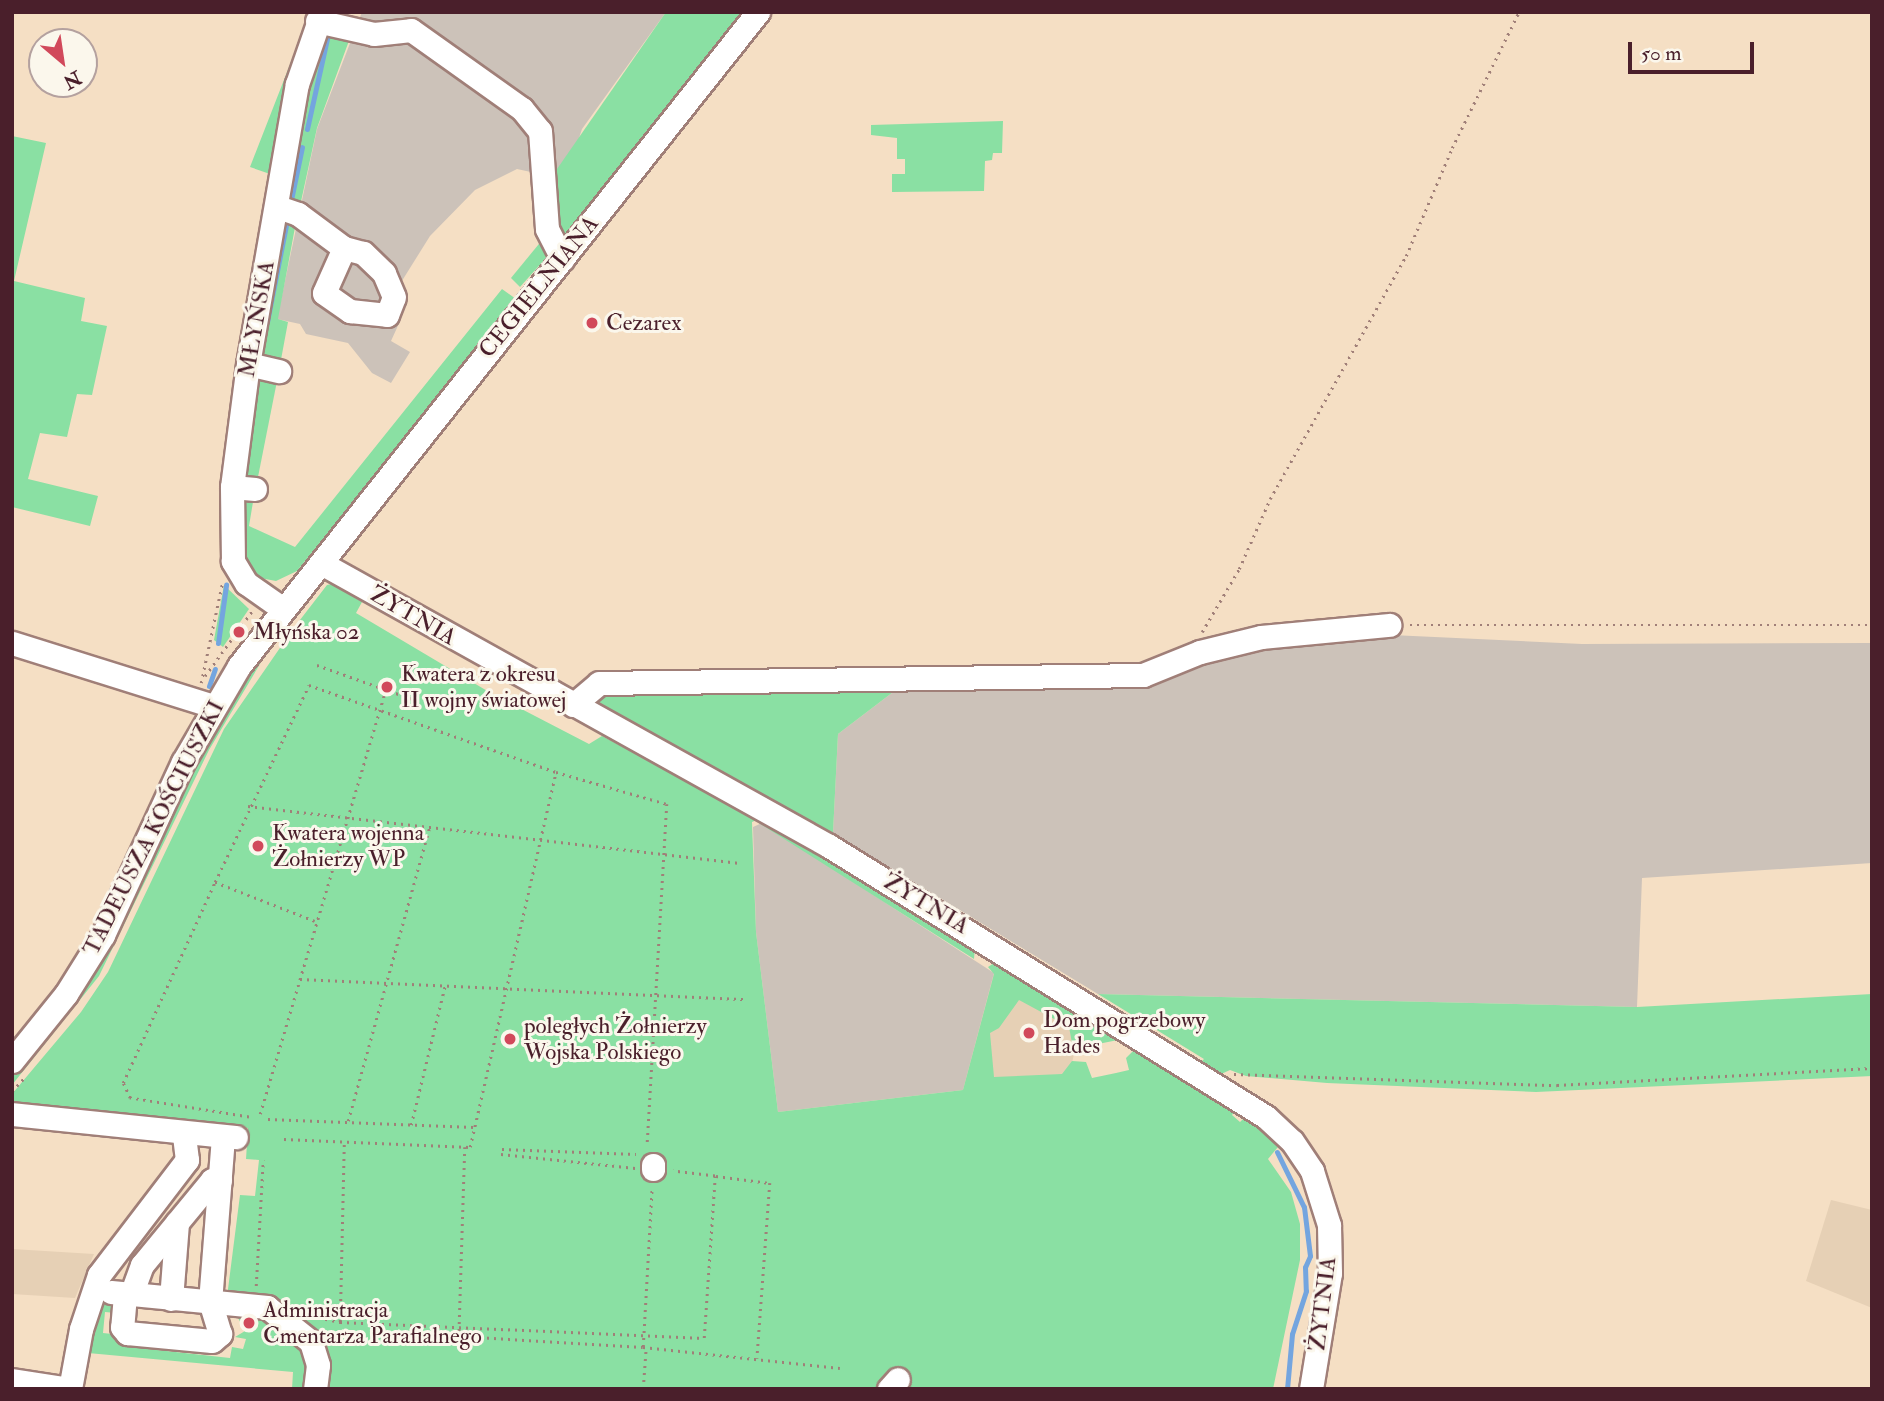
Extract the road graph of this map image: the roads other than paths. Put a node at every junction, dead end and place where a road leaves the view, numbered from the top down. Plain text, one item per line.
1 (758, 12) edge
2 (320, 17) edge
3 (278, 207) junction
4 (344, 248) dead end
5 (562, 259) junction
6 (248, 364) junction
7 (279, 371) dead end
8 (232, 487) junction
9 (255, 489) dead end
10 (321, 563) junction
11 (283, 609) junction
12 (1389, 625) road end
13 (12, 643) edge
14 (204, 703) junction
15 (573, 705) junction
16 (12, 1060) edge
17 (12, 1114) edge
18 (184, 1135) junction
19 (220, 1180) junction
20 (177, 1222) junction
21 (94, 1289) junction
22 (128, 1295) junction
23 (171, 1298) junction
24 (210, 1302) junction
25 (12, 1380) edge
26 (70, 1389) edge
27 (315, 1389) edge
28 (1311, 1389) edge

1 - 5 street, CEGIELNIANA
2 - 3 street, MŁYŃSKA
2 - 5 street
3 - 4 street
3 - 6 street, MŁYŃSKA
5 - 10 street, CEGIELNIANA
6 - 7 street
6 - 8 street, MŁYŃSKA
8 - 9 street
8 - 11 street, MŁYŃSKA
10 - 11 street, TADEUSZA KOŚCIUSZKI
10 - 15 street, ŻYTNIA
11 - 14 street, TADEUSZA KOŚCIUSZKI
12 - 15 street
13 - 14 street
14 - 16 street, TADEUSZA KOŚCIUSZKI
15 - 28 street, ŻYTNIA
17 - 18 street
18 - 19 street
18 - 21 street
19 - 20 street
19 - 24 street
20 - 22 street
20 - 23 street
21 - 22 street
21 - 26 street
22 - 23 street
22 - 24 street
23 - 24 street
24 - 27 street
25 - 26 street

